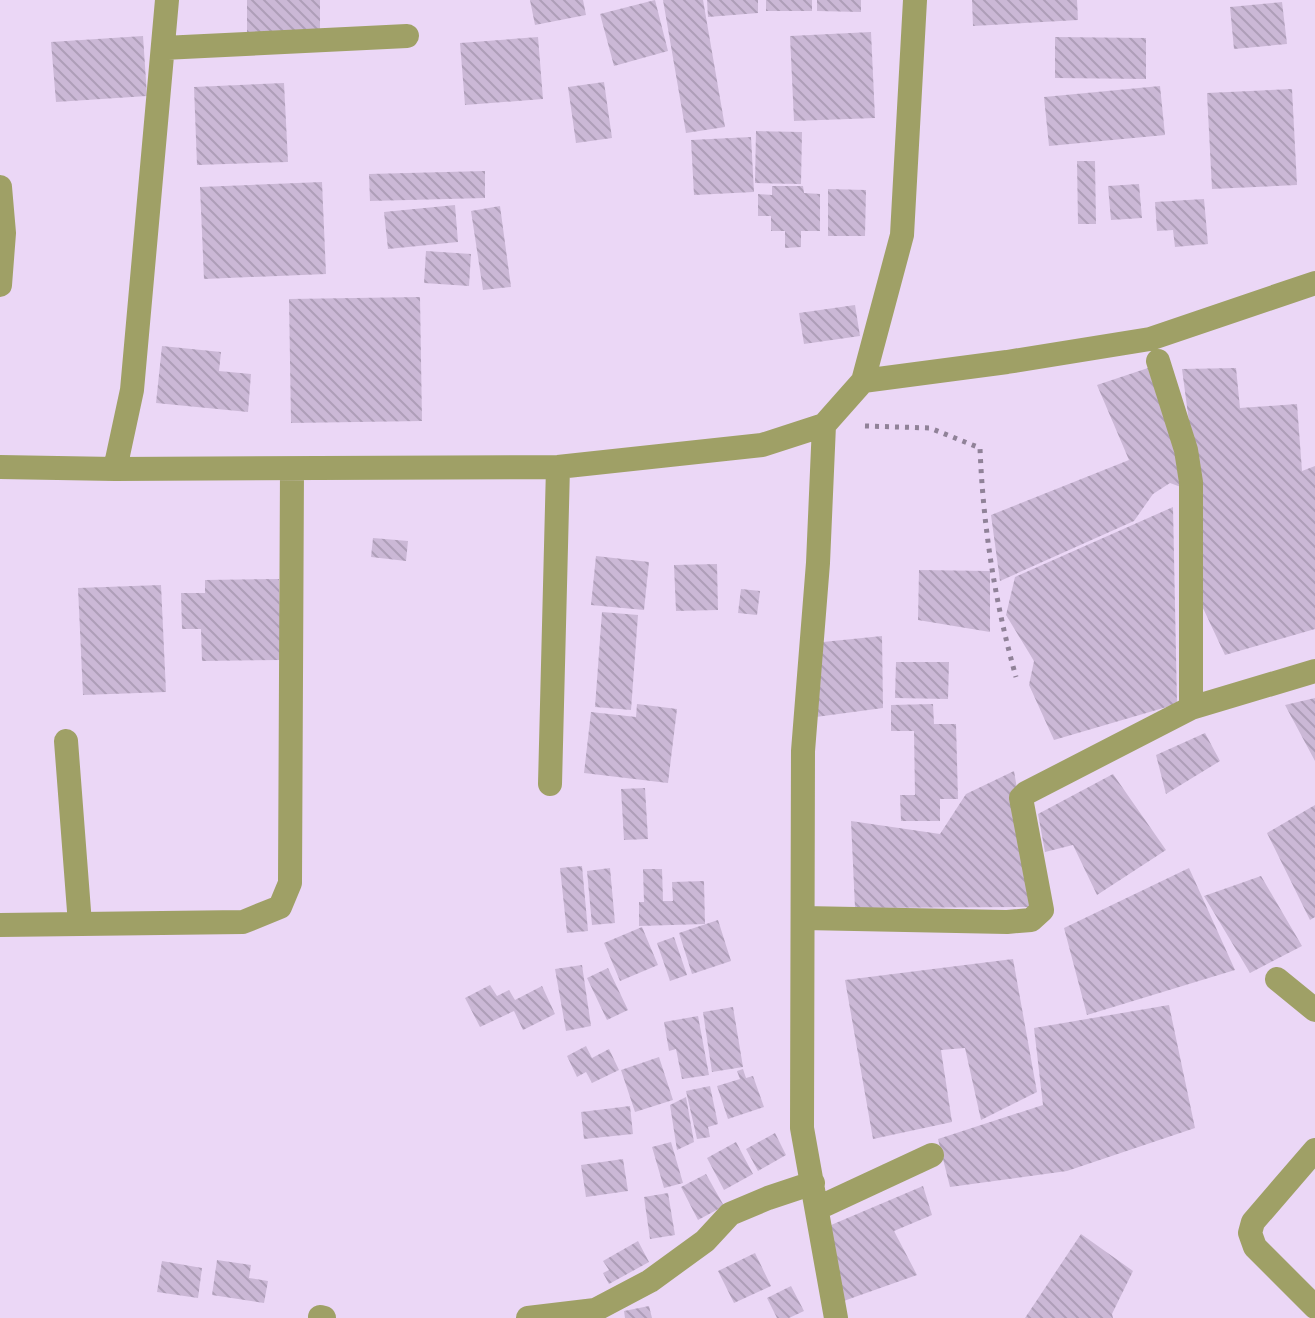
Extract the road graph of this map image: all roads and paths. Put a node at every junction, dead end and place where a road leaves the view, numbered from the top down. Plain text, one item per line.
1 (167, 0) edge
2 (915, 0) edge
3 (407, 36) dead end
4 (163, 48) junction
5 (0, 187) edge
6 (1315, 283) edge
7 (0, 285) edge
8 (1158, 361) dead end
9 (863, 381) junction
10 (824, 425) junction
11 (0, 467) edge
12 (558, 467) junction
13 (115, 469) junction
14 (292, 469) junction
15 (1315, 671) edge
16 (1016, 677) dead end
17 (1191, 708) junction
18 (66, 741) dead end
19 (550, 784) dead end
20 (804, 918) junction
21 (80, 924) junction
22 (0, 925) edge
23 (1277, 979) dead end
24 (1315, 1010) edge
25 (1315, 1150) edge
26 (932, 1155) dead end
27 (813, 1183) junction
28 (818, 1208) junction
29 (1315, 1307) edge
30 (528, 1318) edge
31 (836, 1318) edge

1 - 4 street
2 - 9 street
3 - 4 street
4 - 13 street
5 - 7 street
6 - 9 street
8 - 17 street
9 - 10 street
10 - 12 street
10 - 16 path
10 - 20 street
11 - 13 street
12 - 14 street
12 - 19 street
13 - 14 street
14 - 21 street
15 - 17 street
17 - 20 street
18 - 21 street
20 - 27 street
21 - 22 street
23 - 24 street
25 - 29 street
26 - 28 street
27 - 28 street
27 - 30 street
28 - 31 street

